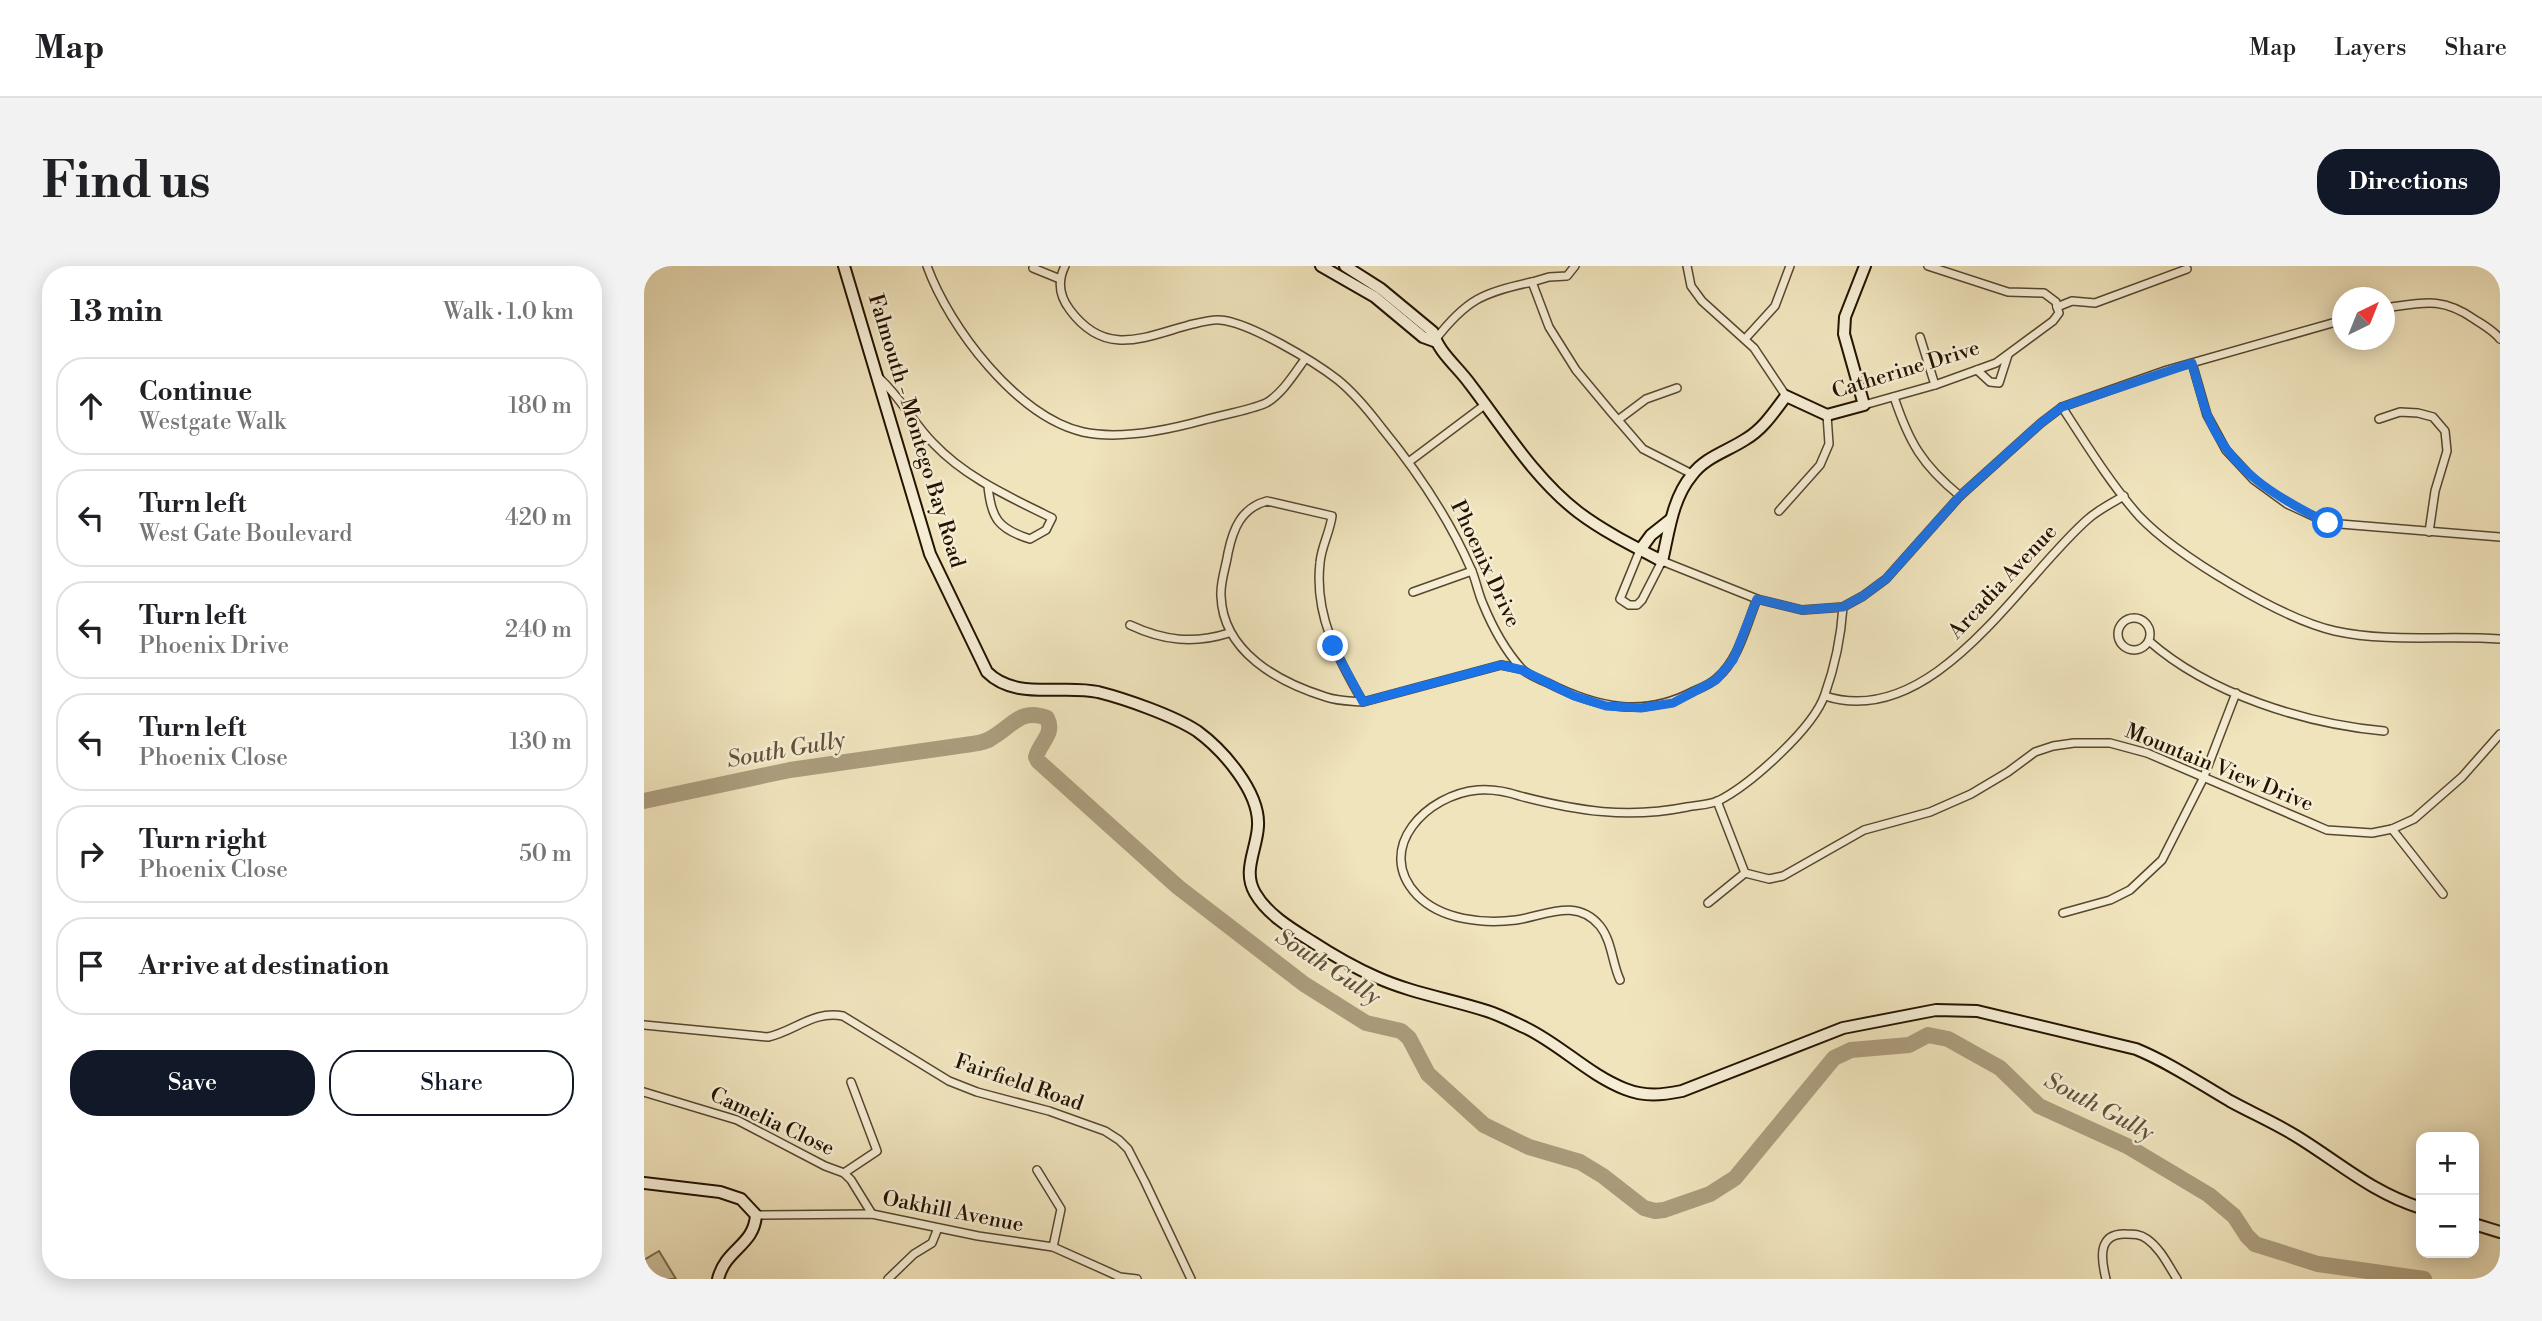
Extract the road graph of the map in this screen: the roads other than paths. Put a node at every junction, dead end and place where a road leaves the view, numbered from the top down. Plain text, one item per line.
1 (844, 266) edge
2 (927, 266) edge
3 (1065, 266) edge
4 (1321, 266) edge
5 (1345, 266) edge
6 (1576, 266) edge
7 (1687, 266) edge
8 (1790, 266) edge
9 (1865, 266) edge
10 (1928, 266) edge
11 (1033, 268) edge
12 (2187, 269) dead end
13 (1060, 279) junction
14 (1532, 282) junction
15 (2057, 307) junction
16 (2395, 307) edge
17 (2332, 323) edge
18 (1920, 337) dead end
19 (1745, 339) junction
20 (2500, 339) edge
21 (1434, 341) junction
22 (2008, 354) junction
23 (1304, 359) junction
24 (2192, 363) junction
25 (1977, 370) junction
26 (878, 376) junction
27 (1935, 385) junction
28 (1676, 388) dead end
29 (1786, 396) junction
30 (1894, 397) junction
31 (1486, 404) junction
32 (1864, 405) junction
33 (2062, 407) junction
34 (1827, 415) junction
35 (2379, 419) dead end
36 (1618, 420) junction
37 (1410, 461) junction
38 (1692, 474) junction
39 (988, 486) junction
40 (1960, 496) junction
41 (2124, 496) junction
42 (1779, 511) dead end
43 (1670, 520) junction
44 (2429, 532) junction
45 (2500, 537) edge
46 (1640, 550) junction
47 (1662, 561) junction
48 (1472, 571) junction
49 (1413, 592) dead end
50 (1757, 599) junction
51 (1843, 607) junction
52 (1130, 625) dead end
53 (1229, 632) junction
54 (2500, 639) edge
55 (2149, 641) junction
56 (1522, 670) junction
57 (2236, 693) junction
58 (1825, 696) junction
59 (1363, 702) junction
60 (2384, 731) dead end
61 (2500, 734) edge
62 (2203, 779) junction
63 (1717, 801) junction
64 (2392, 829) junction
65 (1745, 873) junction
66 (2443, 894) dead end
67 (1708, 903) dead end
68 (2063, 914) dead end
69 (1620, 980) dead end
70 (644, 1025) edge
71 (851, 1082) dead end
72 (644, 1092) edge
73 (1037, 1170) dead end
74 (844, 1173) junction
75 (644, 1183) edge
76 (2416, 1206) edge
77 (872, 1214) junction
78 (757, 1215) junction
79 (2479, 1226) edge
80 (938, 1228) junction
81 (2500, 1232) edge
82 (1053, 1247) junction
83 (1120, 1278) edge
84 (718, 1279) edge
85 (888, 1279) edge
86 (1137, 1279) edge
87 (1191, 1279) edge
88 (2106, 1279) edge
89 (2177, 1279) edge

1 - 26 main road, Falmouth - Montego Bay Road
2 - 23 street
3 - 13 street
4 - 21 main road
5 - 21 main road
6 - 14 street
7 - 19 street, Catherine Drive
8 - 19 street
9 - 32 main road
10 - 15 street
11 - 13 street
12 - 15 street
13 - 23 street, Phoenix Drive
14 - 21 street
14 - 36 street
15 - 22 street, Catherine Drive
16 - 20 street
17 - 24 street
18 - 27 street
19 - 29 street, Catherine Drive
21 - 31 main road
22 - 25 street, Catherine Drive
22 - 25 street
23 - 37 street, Phoenix Drive
24 - 33 street
24 - 44 street
25 - 27 street, Catherine Drive
26 - 39 street
26 - 76 main road, Falmouth - Montego Bay Road
27 - 30 street, Catherine Drive
28 - 36 street
29 - 34 main road, Catherine Drive
29 - 38 main road
30 - 32 street, Catherine Drive
30 - 40 street
31 - 37 street
31 - 46 main road
32 - 34 main road, Catherine Drive
33 - 40 street
33 - 41 street
34 - 42 street
35 - 44 street
36 - 38 street
37 - 48 street, Phoenix Drive
38 - 43 main road
39 - 39 street
40 - 51 street
41 - 54 street
41 - 58 street, Arcadia Avenue
43 - 46 main road
43 - 47 main road
44 - 45 street
46 - 47 main road
46 - 47 street
47 - 50 street
48 - 49 street
48 - 56 street, Phoenix Drive
50 - 51 street
50 - 56 street, Phoenix Drive
51 - 58 street
52 - 53 street
53 - 59 street
53 - 59 street
55 - 55 street
55 - 57 street
56 - 59 street
57 - 60 street
57 - 62 street
58 - 63 street
61 - 64 street, Mountain View Drive
62 - 64 street, Mountain View Drive
62 - 65 street, Mountain View Drive
62 - 68 street
63 - 65 street
63 - 69 street
64 - 66 street
65 - 67 street
70 - 87 street, Fairfield Road
71 - 74 street, Camelia Close
72 - 74 street, Camelia Close
73 - 82 street
74 - 77 street, Camelia Close
75 - 78 main road
77 - 78 street, Oakhill Avenue
77 - 80 street, Oakhill Avenue
78 - 84 main road
79 - 81 main road
80 - 82 street, Oakhill Avenue
80 - 85 street
82 - 83 street, Oakhill Avenue
83 - 86 street, Oakhill Avenue
88 - 89 street

